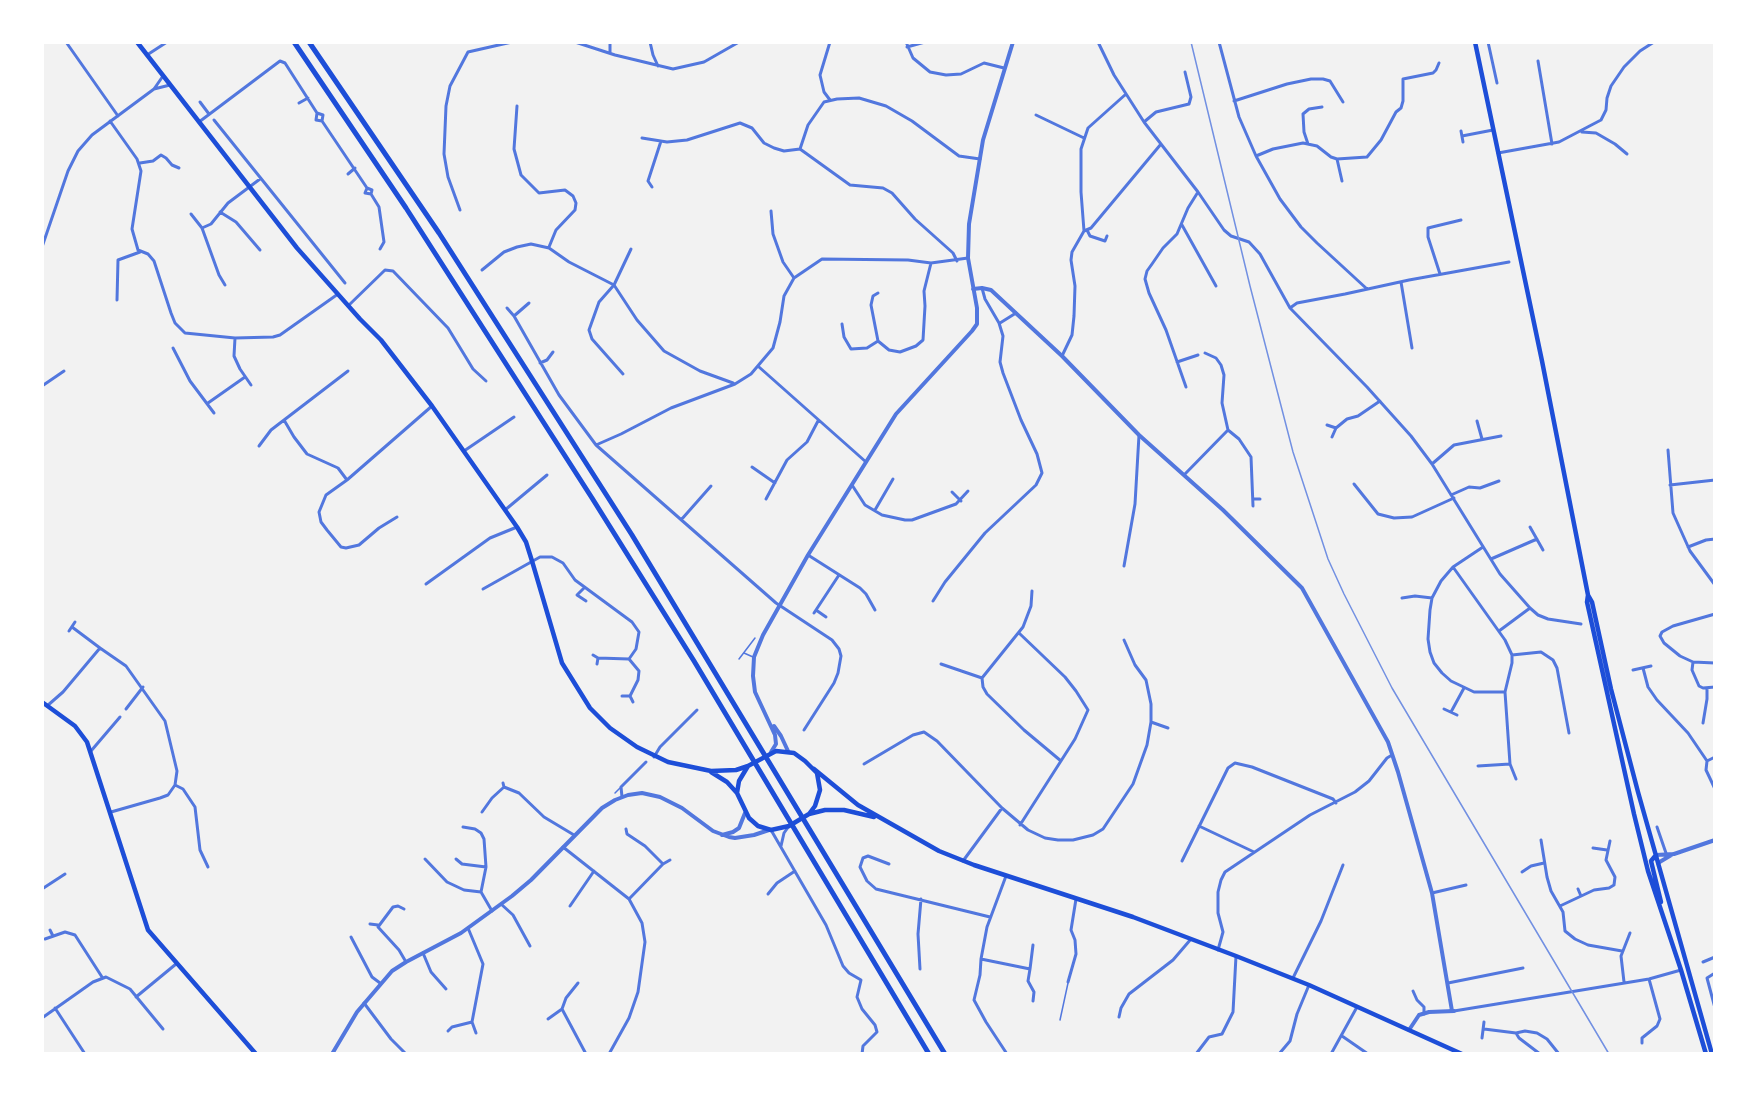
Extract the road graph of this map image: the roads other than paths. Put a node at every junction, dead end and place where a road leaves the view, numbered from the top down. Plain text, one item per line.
1 (66, 42) edge
2 (137, 42) edge
3 (167, 42) edge
4 (294, 42) edge
5 (309, 42) edge
6 (512, 42) edge
7 (575, 42) edge
8 (610, 42) edge
9 (650, 42) edge
10 (739, 42) edge
11 (830, 42) edge
12 (906, 42) edge
13 (922, 42) edge
14 (1012, 42) edge
15 (1098, 42) edge
16 (1219, 42) edge
17 (1475, 42) edge
18 (1488, 42) edge
19 (1654, 42) edge
20 (907, 47) junction
21 (610, 54) junction
22 (147, 55) junction
23 (653, 55) junction
24 (1538, 61) dead end
25 (1439, 63) dead end
26 (647, 64) junction
27 (658, 66) junction
28 (1004, 68) junction
29 (1185, 72) dead end
30 (163, 76) junction
31 (1497, 83) dead end
32 (170, 85) junction
33 (154, 90) junction
34 (1126, 94) junction
35 (308, 98) junction
36 (830, 100) junction
37 (1233, 101) junction
38 (200, 102) dead end
39 (1343, 102) dead end
40 (299, 103) dead end
41 (517, 106) dead end
42 (1322, 107) dead end
43 (209, 114) junction
44 (1036, 115) dead end
45 (118, 116) junction
46 (214, 120) dead end
47 (110, 122) junction
48 (199, 122) junction
49 (1144, 122) junction
50 (1492, 130) junction
51 (1461, 131) dead end
52 (1580, 132) junction
53 (1462, 136) junction
54 (642, 138) dead end
55 (1084, 138) junction
56 (661, 141) junction
57 (1463, 142) dead end
58 (1161, 144) junction
59 (1308, 144) junction
60 (1552, 144) junction
61 (800, 149) junction
62 (1497, 153) junction
63 (1627, 154) dead end
64 (1257, 156) junction
65 (980, 159) junction
66 (1337, 159) junction
67 (139, 164) junction
68 (179, 168) dead end
69 (355, 168) junction
70 (348, 174) dead end
71 (260, 179) junction
72 (1342, 181) dead end
73 (249, 187) junction
74 (652, 187) dead end
75 (1198, 192) junction
76 (460, 210) dead end
77 (771, 211) dead end
78 (220, 212) junction
79 (191, 214) dead end
80 (1461, 220) dead end
81 (1182, 225) junction
82 (202, 228) junction
83 (1086, 230) junction
84 (1107, 236) dead end
85 (42, 247) edge
86 (549, 248) junction
87 (260, 249) dead end
88 (380, 249) dead end
89 (631, 249) dead end
90 (140, 252) junction
91 (968, 258) junction
92 (957, 261) junction
93 (931, 262) junction
94 (1509, 262) dead end
95 (482, 270) dead end
96 (1440, 274) junction
97 (794, 278) junction
98 (1401, 282) junction
99 (345, 283) dead end
100 (225, 285) dead end
101 (614, 285) junction
102 (1216, 286) dead end
103 (982, 288) junction
104 (973, 289) junction
105 (1367, 289) junction
106 (878, 293) dead end
107 (338, 294) junction
108 (117, 300) dead end
109 (529, 303) dead end
110 (348, 306) junction
111 (507, 308) dead end
112 (1290, 308) junction
113 (1016, 313) junction
114 (514, 316) junction
115 (999, 323) junction
116 (842, 324) dead end
117 (235, 338) junction
118 (878, 341) junction
119 (173, 348) dead end
120 (1413, 348) dead end
121 (553, 352) dead end
122 (1205, 353) dead end
123 (1198, 355) dead end
124 (1062, 356) junction
125 (1177, 362) junction
126 (540, 363) junction
127 (759, 367) junction
128 (348, 370) dead end
129 (64, 371) dead end
130 (623, 374) dead end
131 (245, 377) junction
132 (486, 381) dead end
133 (735, 384) junction
134 (252, 385) dead end
135 (42, 386) edge
136 (1186, 387) dead end
137 (1380, 401) junction
138 (208, 403) junction
139 (432, 406) junction
140 (214, 413) dead end
141 (514, 417) dead end
142 (284, 420) junction
143 (1477, 421) dead end
144 (818, 422) junction
145 (1327, 425) dead end
146 (1336, 428) junction
147 (1228, 430) junction
148 (1139, 435) junction
149 (1501, 436) dead end
150 (1332, 437) dead end
151 (1482, 439) junction
152 (596, 444) junction
153 (259, 446) dead end
154 (1668, 450) dead end
155 (464, 451) junction
156 (866, 462) junction
157 (1432, 464) junction
158 (752, 467) dead end
159 (547, 475) dead end
160 (1184, 475) junction
161 (892, 479) dead end
162 (347, 480) junction
163 (1715, 480) edge
164 (1499, 482) dead end
165 (775, 483) junction
166 (852, 484) junction
167 (1354, 484) dead end
168 (1670, 485) junction
169 (711, 486) dead end
170 (968, 491) dead end
171 (951, 492) dead end
172 (1452, 496) junction
173 (766, 499) dead end
174 (1253, 499) junction
175 (1260, 499) dead end
176 (961, 501) junction
177 (1253, 506) dead end
178 (505, 510) junction
179 (875, 510) junction
180 (397, 517) dead end
181 (681, 520) junction
182 (517, 527) junction
183 (1530, 527) dead end
184 (1537, 539) junction
185 (1715, 539) edge
186 (1483, 547) junction
187 (1688, 547) junction
188 (1543, 550) dead end
189 (808, 555) junction
190 (1491, 559) junction
191 (532, 561) junction
192 (1124, 566) dead end
193 (1453, 567) junction
194 (838, 574) junction
195 (426, 584) dead end
196 (1715, 585) edge
197 (584, 588) junction
198 (483, 589) dead end
199 (1032, 591) dead end
200 (1588, 595) junction
201 (1402, 598) dead end
202 (1432, 598) junction
203 (586, 601) dead end
204 (933, 601) dead end
205 (780, 605) junction
206 (1530, 608) junction
207 (875, 610) dead end
208 (1715, 614) edge
209 (826, 617) dead end
210 (75, 622) dead end
211 (1581, 624) dead end
212 (1499, 631) junction
213 (1019, 633) junction
214 (755, 638) dead end
215 (1124, 640) dead end
216 (100, 648) junction
217 (743, 653) junction
218 (593, 655) dead end
219 (1512, 655) junction
220 (754, 657) junction
221 (598, 658) junction
222 (629, 659) junction
223 (739, 659) dead end
224 (1692, 662) junction
225 (1715, 663) edge
226 (597, 664) dead end
227 (940, 664) dead end
228 (1651, 666) dead end
229 (1643, 668) junction
230 (1633, 670) dead end
231 (982, 678) junction
232 (143, 687) junction
233 (1715, 687) edge
234 (1464, 688) junction
235 (1707, 688) junction
236 (1505, 692) junction
237 (622, 696) dead end
238 (630, 696) junction
239 (633, 702) dead end
240 (45, 704) edge
241 (126, 709) dead end
242 (1444, 709) dead end
243 (697, 710) dead end
244 (1451, 712) junction
245 (1457, 715) dead end
246 (120, 717) dead end
247 (769, 721) junction
248 (1151, 722) junction
249 (1703, 723) dead end
250 (1573, 724) dead end
251 (1568, 726) junction
252 (1168, 728) dead end
253 (804, 730) dead end
254 (1569, 733) dead end
255 (91, 751) junction
256 (773, 751) junction
257 (788, 751) junction
258 (1392, 755) junction
259 (654, 757) junction
260 (1715, 757) edge
261 (1707, 761) junction
262 (646, 762) dead end
263 (1061, 762) junction
264 (864, 764) dead end
265 (1510, 764) junction
266 (748, 766) junction
267 (1478, 766) dead end
268 (814, 769) junction
269 (711, 771) junction
270 (1516, 779) dead end
271 (174, 785) junction
272 (621, 787) junction
273 (1715, 789) edge
274 (737, 792) junction
275 (615, 793) dead end
276 (622, 797) junction
277 (1336, 803) junction
278 (1002, 808) junction
279 (111, 812) junction
280 (482, 812) dead end
281 (745, 813) junction
282 (811, 813) junction
283 (881, 819) junction
284 (1020, 825) junction
285 (1199, 826) junction
286 (1657, 827) dead end
287 (464, 828) dead end
288 (786, 828) junction
289 (626, 829) dead end
290 (770, 830) junction
291 (627, 834) junction
292 (574, 835) junction
293 (721, 835) junction
294 (622, 836) dead end
295 (1541, 840) dead end
296 (1715, 840) edge
297 (1610, 841) dead end
298 (563, 847) junction
299 (781, 847) junction
300 (1593, 848) dead end
301 (1642, 848) junction
302 (1607, 850) junction
303 (1254, 852) junction
304 (1656, 855) junction
305 (1667, 856) junction
306 (425, 859) dead end
307 (456, 859) dead end
308 (670, 860) dead end
309 (856, 860) dead end
310 (963, 861) junction
311 (1182, 861) dead end
312 (1528, 861) dead end
313 (1651, 861) junction
314 (861, 862) junction
315 (1544, 863) junction
316 (1658, 863) junction
317 (663, 864) junction
318 (889, 864) dead end
319 (1343, 865) dead end
320 (1531, 866) junction
321 (208, 867) dead end
322 (486, 867) junction
323 (594, 871) junction
324 (795, 871) junction
325 (1522, 872) dead end
326 (65, 874) dead end
327 (1006, 876) junction
328 (1466, 885) dead end
329 (1578, 889) dead end
330 (42, 890) edge
331 (481, 892) junction
332 (1432, 893) junction
333 (768, 894) dead end
334 (570, 895) dead end
335 (1581, 896) junction
336 (575, 897) junction
337 (629, 899) junction
338 (921, 899) junction
339 (1076, 899) junction
340 (501, 904) junction
341 (570, 906) dead end
342 (1560, 906) junction
343 (404, 909) dead end
344 (1662, 910) junction
345 (492, 911) junction
346 (990, 917) junction
347 (370, 924) dead end
348 (378, 925) junction
349 (468, 928) junction
350 (50, 930) dead end
351 (1630, 933) dead end
352 (53, 936) junction
353 (351, 937) dead end
354 (45, 939) dead end
355 (1191, 939) junction
356 (1033, 945) dead end
357 (530, 946) dead end
358 (1218, 950) junction
359 (1622, 951) junction
360 (423, 953) junction
361 (1236, 956) junction
362 (1715, 957) edge
363 (981, 959) junction
364 (406, 962) junction
365 (1703, 962) dead end
366 (176, 964) junction
367 (1522, 968) dead end
368 (920, 969) dead end
369 (1029, 969) junction
370 (1681, 970) junction
371 (1715, 973) edge
372 (102, 977) junction
373 (1293, 978) junction
374 (1649, 979) junction
375 (1068, 982) joint
376 (1624, 982) junction
377 (380, 983) junction
378 (578, 983) dead end
379 (1447, 983) junction
380 (1310, 985) junction
381 (446, 989) dead end
382 (1413, 991) dead end
383 (136, 997) junction
384 (1415, 997) junction
385 (1409, 999) dead end
386 (1033, 1001) dead end
387 (364, 1003) junction
388 (1357, 1007) junction
389 (55, 1008) junction
390 (562, 1008) junction
391 (1715, 1008) edge
392 (1453, 1011) junction
393 (1424, 1014) junction
394 (1119, 1017) dead end
395 (42, 1018) edge
396 (548, 1019) dead end
397 (163, 1020) dead end
398 (1060, 1020) dead end
399 (472, 1022) junction
400 (1484, 1022) dead end
401 (159, 1023) junction
402 (163, 1029) dead end
403 (1484, 1029) junction
404 (1409, 1030) junction
405 (448, 1031) dead end
406 (476, 1033) dead end
407 (1516, 1033) junction
408 (1342, 1036) junction
409 (1482, 1038) dead end
410 (1642, 1043) dead end
411 (85, 1054) edge
412 (256, 1054) edge
413 (332, 1054) edge
414 (406, 1054) edge
415 (586, 1054) edge
416 (609, 1054) edge
417 (862, 1054) edge
418 (929, 1054) edge
419 (945, 1054) edge
420 (1007, 1054) edge
421 (1196, 1054) edge
422 (1279, 1054) edge
423 (1331, 1054) edge
424 (1368, 1054) edge
425 (1462, 1054) edge
426 (1540, 1054) edge
427 (1559, 1054) edge
428 (1706, 1054) edge
429 (1712, 1054) edge

1 - 45 street
2 - 22 main road
3 - 22 street
4 - 418 highway
5 - 419 highway
6 - 76 street
7 - 21 street
8 - 21 street
9 - 23 street
10 - 27 street
11 - 36 street
12 - 20 street
13 - 20 street
14 - 28 street
15 - 34 street
16 - 37 street
17 - 50 main road
18 - 31 street
19 - 52 street
20 - 28 street
21 - 26 street
22 - 30 main road
23 - 26 street
23 - 27 street
24 - 60 street
25 - 66 street
26 - 27 street
28 - 65 street
29 - 49 street
30 - 32 main road
30 - 33 street
32 - 33 street
32 - 48 main road
33 - 45 street
34 - 49 street
34 - 55 street
35 - 40 street
35 - 43 street
35 - 69 street
36 - 61 street
36 - 65 street
37 - 39 street
37 - 64 street
38 - 43 street
41 - 86 street
42 - 59 street
43 - 48 street
44 - 55 street
45 - 47 street
46 - 71 street
47 - 67 street
47 - 85 street
48 - 73 main road
49 - 58 street
50 - 53 street
50 - 62 main road
51 - 53 street
52 - 60 street
52 - 63 street
53 - 57 street
54 - 56 street
55 - 83 street
56 - 61 street
56 - 74 street
58 - 75 street
58 - 83 street
59 - 64 street
59 - 66 street
60 - 62 street
61 - 92 street
62 - 200 main road
64 - 105 street
65 - 91 street
66 - 72 street
67 - 68 street
67 - 90 street
69 - 70 street
69 - 88 street
71 - 73 street
71 - 99 street
73 - 78 street
73 - 107 main road
75 - 81 street
75 - 112 street
77 - 97 street
78 - 82 street
78 - 87 street
79 - 82 street
80 - 96 street
81 - 102 street
81 - 125 street
82 - 100 street
83 - 84 street
83 - 124 street
86 - 95 street
86 - 101 street
89 - 101 street
90 - 108 street
90 - 117 street
91 - 92 street
91 - 104 street
92 - 93 street
93 - 97 street
93 - 118 street
94 - 96 street
96 - 98 street
97 - 127 street
98 - 105 street
98 - 120 street
101 - 130 street
101 - 133 street
103 - 104 street
103 - 113 street
103 - 115 street
104 - 156 street
105 - 112 street
106 - 118 street
107 - 110 main road
107 - 117 street
109 - 114 street
110 - 132 street
110 - 139 main road
111 - 114 street
112 - 137 street
113 - 115 street
113 - 124 street
114 - 126 street
115 - 204 street
116 - 118 street
117 - 131 street
119 - 138 street
121 - 126 street
122 - 147 street
123 - 125 street
124 - 148 street
125 - 136 street
126 - 152 street
127 - 133 street
127 - 144 street
128 - 142 street
129 - 135 street
131 - 134 street
131 - 138 street
133 - 152 street
137 - 146 street
137 - 157 street
138 - 140 street
139 - 155 main road
139 - 162 street
141 - 155 street
142 - 153 street
142 - 162 street
143 - 151 street
144 - 156 street
144 - 165 street
145 - 146 street
146 - 150 street
147 - 160 street
147 - 174 street
148 - 160 street
148 - 192 street
149 - 151 street
151 - 157 street
152 - 181 street
154 - 168 street
155 - 178 main road
156 - 166 street
157 - 172 street
158 - 165 street
159 - 178 street
160 - 258 street
161 - 179 street
162 - 180 street
163 - 168 street
164 - 172 street
165 - 173 street
166 - 179 street
166 - 189 street
167 - 172 street
168 - 187 street
169 - 181 street
170 - 176 street
171 - 176 street
172 - 186 street
174 - 175 street
174 - 177 street
176 - 179 street
178 - 182 main road
181 - 205 street
182 - 191 main road
182 - 195 street
183 - 184 street
184 - 188 street
184 - 190 street
185 - 187 street
186 - 190 street
186 - 193 street
187 - 196 street
189 - 194 street
189 - 205 street
190 - 206 street
191 - 197 street
191 - 198 street
191 - 259 main road
193 - 202 street
193 - 212 street
194 - 207 street
194 - 209 street
197 - 203 street
197 - 222 street
199 - 213 street
200 - 301 main road
200 - 304 main road
201 - 202 street
202 - 234 street
205 - 220 street
205 - 253 street
206 - 211 street
206 - 212 street
208 - 224 street
210 - 216 street
212 - 219 street
213 - 231 street
213 - 263 street
214 - 217 lane
215 - 248 street
216 - 232 street
216 - 240 street
217 - 220 lane
217 - 223 lane
218 - 221 street
219 - 236 street
219 - 251 street
220 - 247 street
221 - 222 street
221 - 226 street
222 - 238 street
224 - 225 street
224 - 235 street
227 - 231 street
228 - 229 street
229 - 230 street
229 - 261 street
231 - 263 street
232 - 241 street
232 - 271 street
233 - 235 street
234 - 236 street
234 - 244 street
235 - 249 street
236 - 265 street
237 - 238 street
238 - 239 street
240 - 255 main road
242 - 244 street
243 - 259 street
244 - 245 street
246 - 255 street
247 - 256 street
247 - 257 street
248 - 252 street
248 - 284 street
250 - 251 street
251 - 254 street
255 - 279 main road
256 - 257 main road
256 - 266 main road
257 - 268 main road
258 - 277 street
258 - 332 street
259 - 269 main road
260 - 261 street
261 - 273 street
262 - 272 street
263 - 284 street
264 - 278 street
265 - 267 street
265 - 270 street
266 - 269 main road
266 - 274 main road
268 - 282 main road
268 - 283 main road
269 - 274 main road
271 - 279 street
271 - 321 street
272 - 275 lane
272 - 276 street
274 - 281 main road
276 - 292 street
276 - 293 street
277 - 285 street
277 - 303 street
278 - 284 street
278 - 310 street
279 - 366 main road
280 - 292 street
281 - 290 main road
281 - 293 street
282 - 283 main road
282 - 288 main road
283 - 310 main road
285 - 303 street
285 - 311 street
286 - 305 street
287 - 322 street
288 - 290 main road
288 - 299 street
289 - 291 street
290 - 293 street
290 - 299 street
291 - 294 street
291 - 317 street
292 - 298 street
295 - 315 street
296 - 305 street
297 - 302 street
298 - 323 street
298 - 340 street
299 - 324 street
300 - 302 street
301 - 313 main road
301 - 344 main road
302 - 335 street
303 - 358 street
304 - 305 street
304 - 313 main road
304 - 316 main road
305 - 316 street
306 - 331 street
307 - 322 street
308 - 317 street
309 - 314 street
310 - 327 main road
312 - 320 street
313 - 316 main road
313 - 344 main road
314 - 318 street
314 - 338 street
315 - 320 street
315 - 342 street
316 - 429 main road
317 - 337 street
319 - 373 street
320 - 325 street
322 - 331 street
323 - 336 street
323 - 337 street
324 - 333 street
324 - 417 street
326 - 330 street
327 - 339 main road
327 - 346 street
328 - 332 street
329 - 335 street
331 - 345 street
332 - 379 street
334 - 336 street
335 - 342 street
336 - 341 street
337 - 416 street
338 - 346 street
338 - 368 street
339 - 355 main road
339 - 375 street
340 - 345 street
340 - 357 street
342 - 359 street
343 - 348 street
344 - 370 main road
345 - 349 street
346 - 363 street
347 - 348 street
348 - 364 street
349 - 360 street
349 - 399 street
350 - 352 street
351 - 359 street
352 - 354 street
352 - 372 street
353 - 377 street
355 - 358 main road
355 - 394 street
356 - 369 street
358 - 361 main road
359 - 376 street
360 - 364 street
360 - 381 street
361 - 373 main road
361 - 421 street
362 - 365 street
363 - 369 street
363 - 420 street
364 - 377 street
366 - 383 street
366 - 412 main road
367 - 379 street
369 - 386 street
370 - 374 street
370 - 428 main road
371 - 391 street
372 - 383 street
372 - 389 street
373 - 380 main road
374 - 376 street
374 - 410 street
375 - 398 lane
376 - 392 street
377 - 387 street
378 - 390 street
379 - 392 street
380 - 388 main road
380 - 422 street
382 - 384 street
383 - 401 street
384 - 385 street
384 - 393 street
387 - 413 street
387 - 414 street
388 - 404 main road
388 - 408 street
389 - 395 street
389 - 411 street
390 - 396 street
390 - 415 street
392 - 393 street
393 - 404 street
397 - 401 street
399 - 405 street
399 - 406 street
400 - 403 street
401 - 402 street
403 - 407 street
403 - 409 street
404 - 425 main road
407 - 426 street
407 - 427 street
408 - 423 street
408 - 424 street

